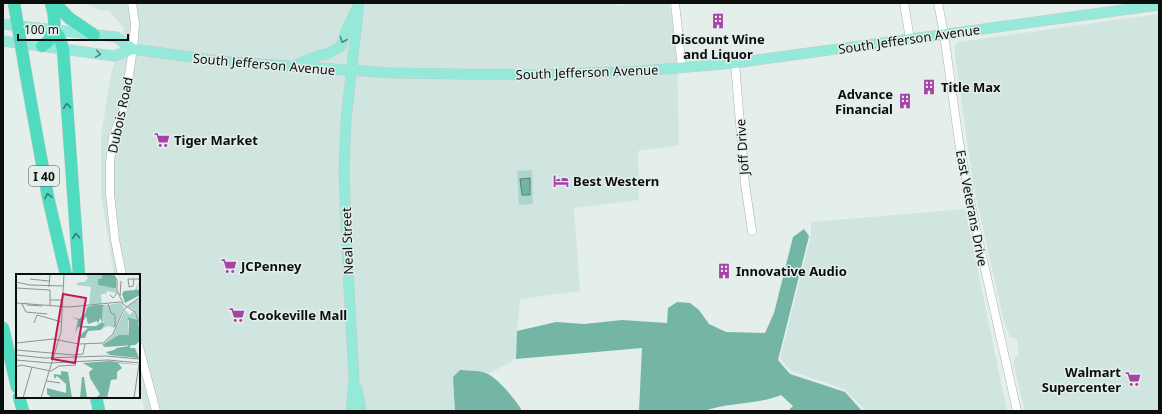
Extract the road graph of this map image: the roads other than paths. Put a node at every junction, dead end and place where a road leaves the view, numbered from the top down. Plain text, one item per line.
1 (14, 3) edge
2 (51, 3) edge
3 (55, 3) edge
4 (132, 3) edge
5 (675, 3) edge
6 (904, 3) edge
7 (938, 3) edge
8 (359, 4) edge
9 (1159, 5) edge
10 (3, 24) edge
11 (53, 30) junction
12 (944, 34) junction
13 (94, 35) junction
14 (910, 39) junction
15 (3, 41) edge
16 (42, 46) junction
17 (63, 48) junction
18 (133, 50) junction
19 (735, 63) junction
20 (290, 67) junction
21 (682, 68) junction
22 (352, 70) junction
23 (752, 231) dead end
24 (66, 274) edge
25 (79, 274) edge
26 (122, 274) edge
27 (3, 328) edge
28 (3, 338) edge
29 (140, 351) edge
30 (12, 365) junction
31 (354, 378) junction
32 (16, 383) edge
33 (19, 398) edge
34 (96, 398) edge
35 (23, 411) edge
36 (99, 411) edge
37 (156, 411) edge
38 (351, 411) edge
39 (361, 411) edge
40 (1017, 411) edge

24 -> 1 highway, I 40, bridge
2 - 11 highway
3 - 13 highway
4 - 18 street, Dubois Road
5 - 21 street
6 - 14 street
7 - 12 street, East Veterans Drive
8 -> 20 main road
8 - 22 main road, Neal Street
9 - 12 main road, South Jefferson Avenue
10 - 11 main road, South Jefferson Avenue
11 - 13 main road, South Jefferson Avenue
11 - 16 highway
11 - 17 highway
12 - 14 main road, South Jefferson Avenue
12 - 40 street, East Veterans Drive
13 - 18 main road, South Jefferson Avenue
14 - 19 main road, South Jefferson Avenue
15 - 16 main road, South Jefferson Avenue
16 - 17 main road, South Jefferson Avenue
17 -> 18 main road, South Jefferson Avenue
25 -> 17 highway
18 - 20 main road, South Jefferson Avenue
18 - 26 street, Dubois Road
19 - 21 main road, South Jefferson Avenue
19 - 23 street, Joff Drive
20 - 22 main road, South Jefferson Avenue
21 - 22 main road, South Jefferson Avenue
22 - 31 main road, Neal Street
27 - 30 highway
28 - 30 highway
29 - 37 street
30 - 32 highway
31 - 38 main road, Neal Street
31 - 39 main road
33 - 35 highway
34 - 36 highway

